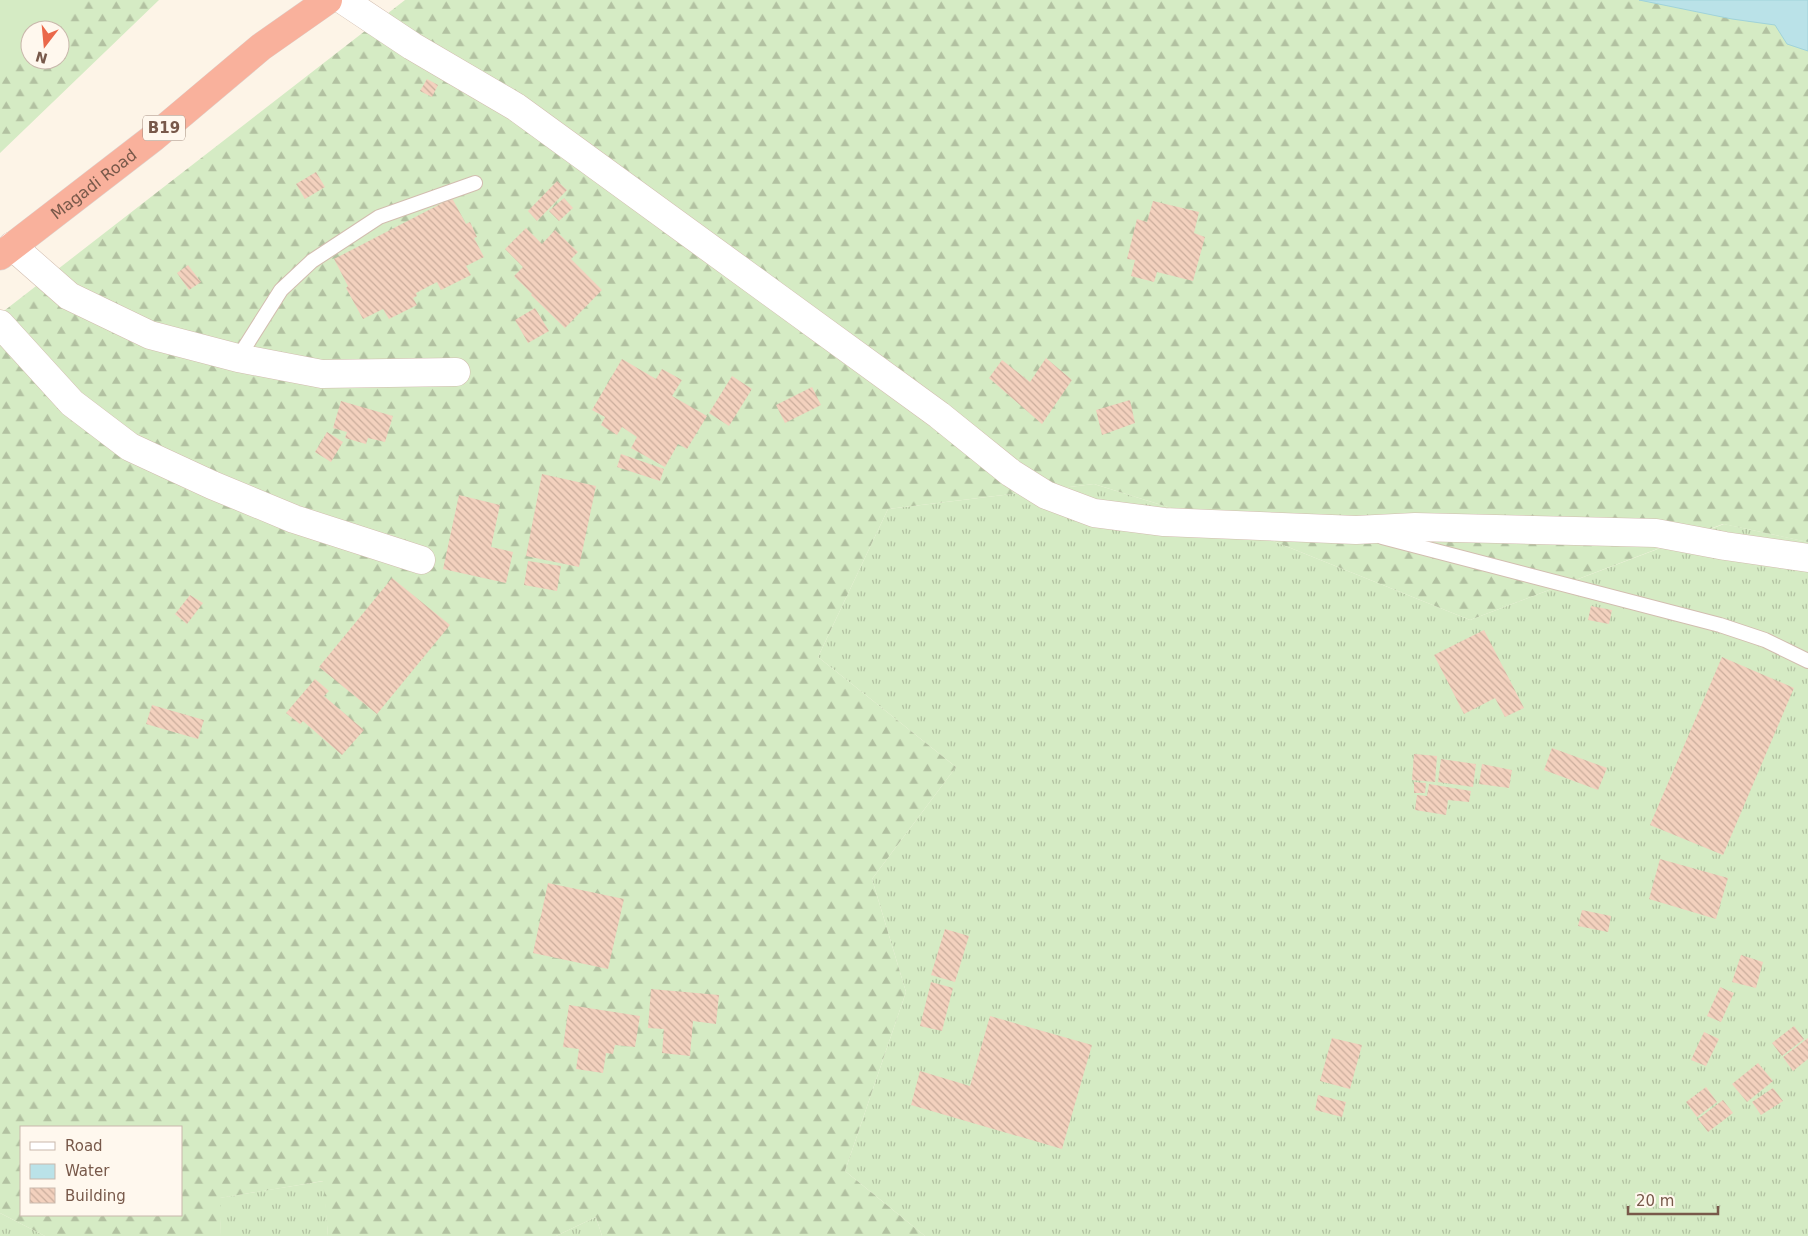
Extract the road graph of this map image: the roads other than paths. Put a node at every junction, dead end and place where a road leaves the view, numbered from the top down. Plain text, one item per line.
1 (328, 0) edge
2 (343, 0) edge
3 (475, 183) dead end
4 (6, 251) edge
5 (0, 324) edge
6 (238, 358) junction
7 (456, 372) dead end
8 (1356, 530) junction
9 (1808, 558) edge
10 (422, 560) dead end
11 (1808, 661) edge

1 - 4 highway, Magadi Road / B19
2 - 8 street
3 - 6 lane
4 - 6 street
5 - 10 street
6 - 7 street
8 - 9 street
8 - 11 lane

